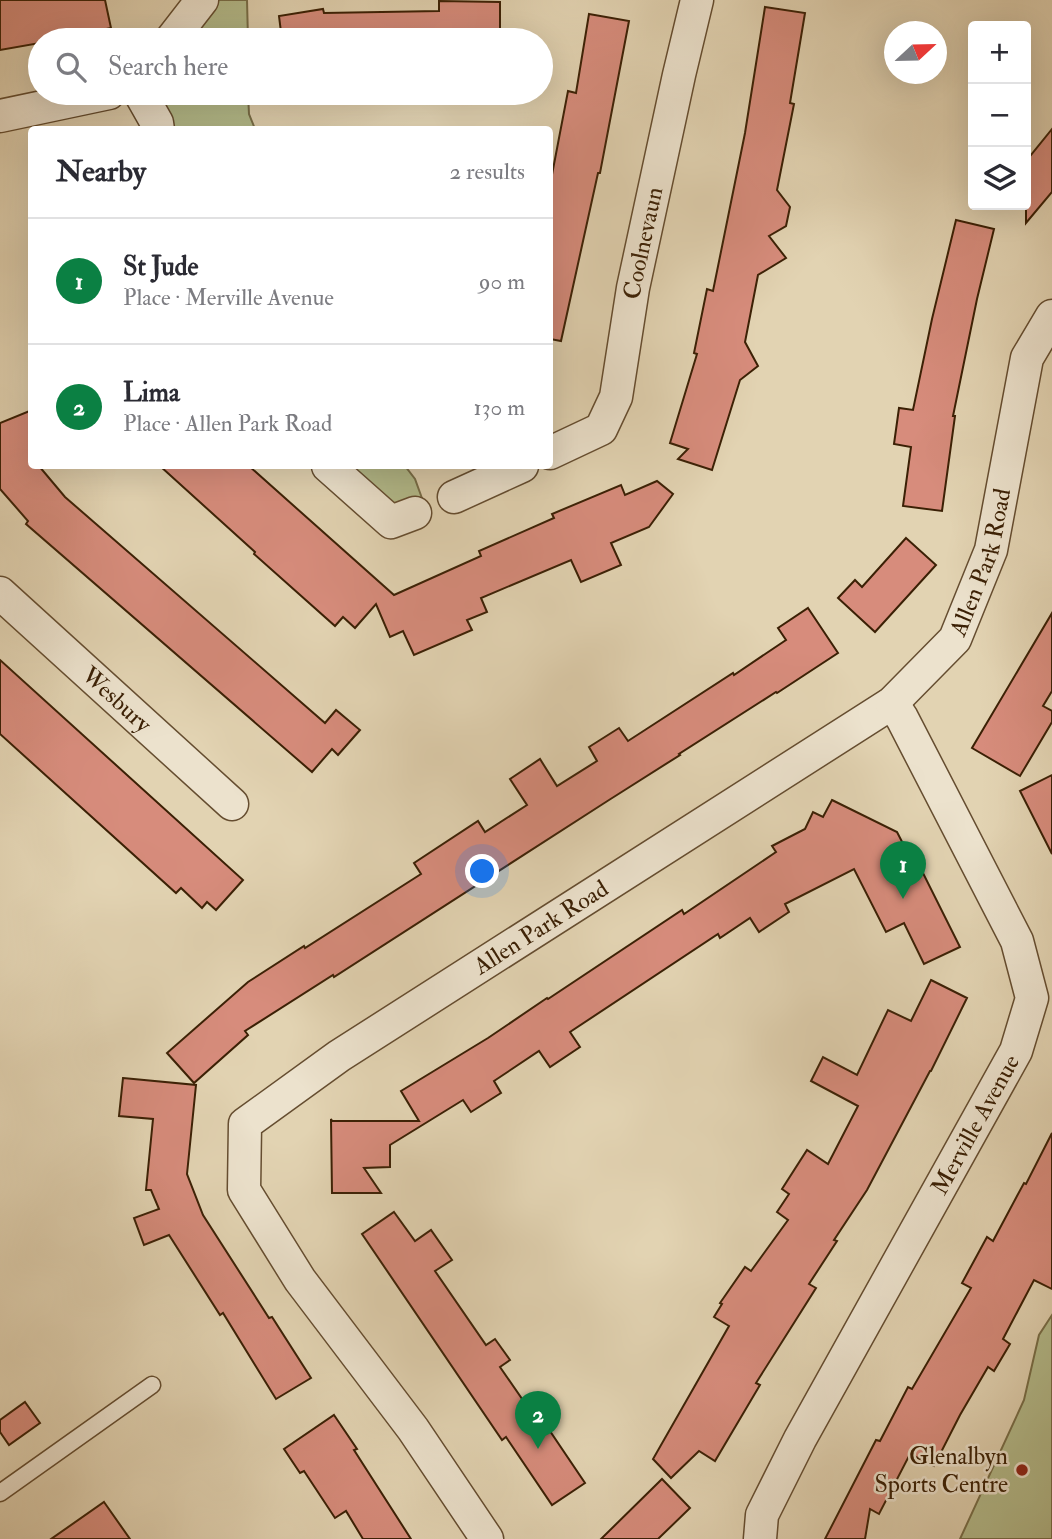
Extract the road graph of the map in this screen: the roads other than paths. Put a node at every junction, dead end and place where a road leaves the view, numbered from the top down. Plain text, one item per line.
1 (202, 0) edge
2 (696, 0) edge
3 (181, 28) edge
4 (52, 105) edge
5 (147, 105) edge
6 (0, 116) edge
7 (157, 126) edge
8 (1052, 316) edge
9 (553, 452) edge
10 (331, 469) edge
11 (515, 469) edge
12 (454, 497) dead end
13 (415, 513) dead end
14 (0, 593) edge
15 (892, 703) junction
16 (232, 804) dead end
17 (152, 1385) dead end
18 (0, 1493) edge
19 (487, 1539) edge
20 (760, 1539) edge

1 - 3 street
2 - 9 street, Coolnevaun
4 - 6 street
5 - 7 street
8 - 15 street, Allen Park Road
10 - 13 street
11 - 12 street
14 - 16 street, Wesbury
15 - 19 street, Allen Park Road
15 - 20 street, Merville Avenue
17 - 18 lane

